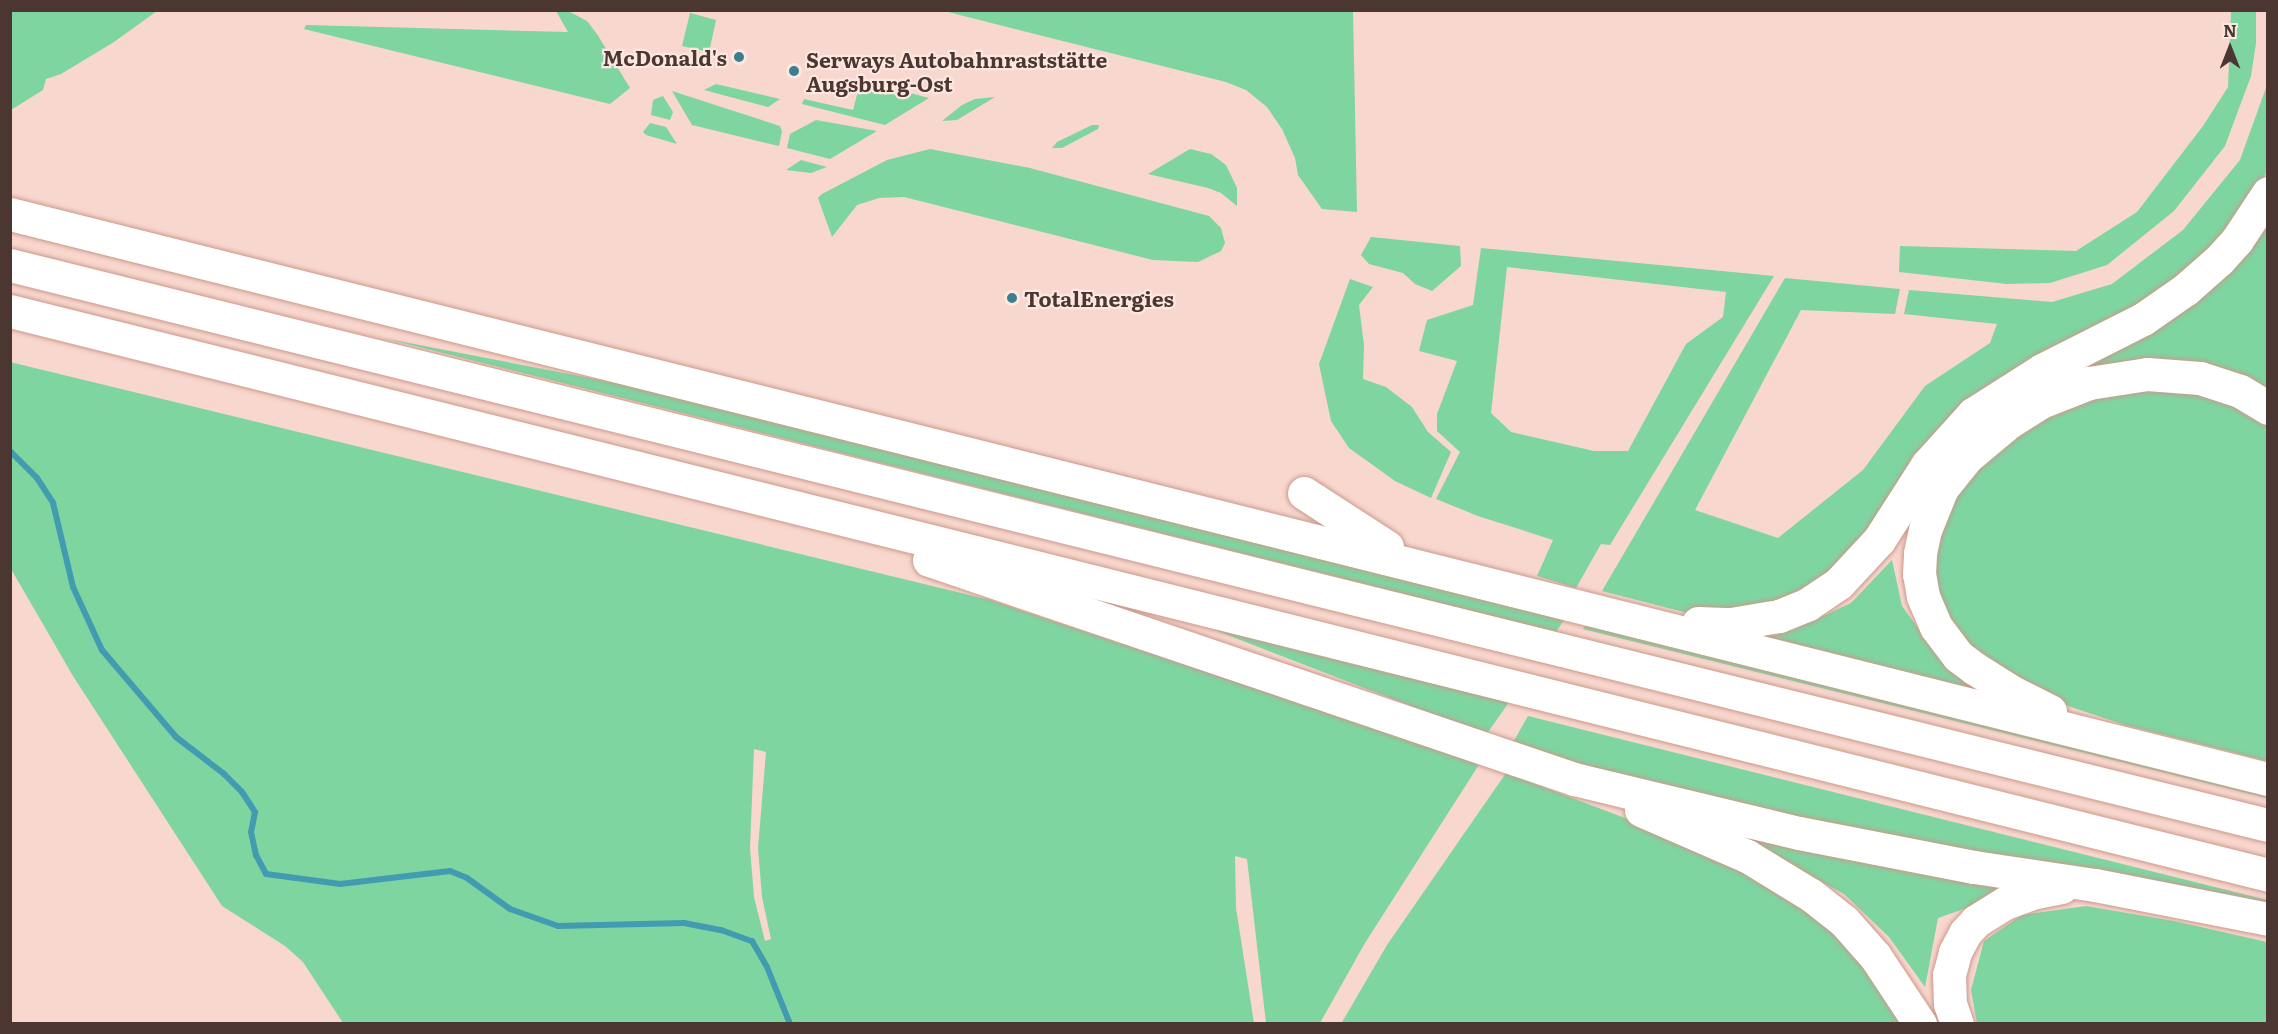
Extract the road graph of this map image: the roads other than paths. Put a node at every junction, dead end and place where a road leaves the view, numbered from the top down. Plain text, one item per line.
1 (2268, 193) edge
2 (10, 214) edge
3 (10, 265) edge
4 (10, 311) edge
5 (2268, 408) edge
6 (1304, 493) dead end
7 (758, 498) junction
8 (1426, 566) junction
9 (1624, 617) junction
10 (2111, 740) junction
11 (1574, 779) junction
12 (2268, 779) edge
13 (2268, 825) edge
14 (2268, 875) edge
15 (2095, 885) junction
16 (2268, 919) edge
17 (1920, 1023) edge
18 (1957, 1023) edge

1 - 9 highway
2 - 8 highway
3 - 13 highway
4 - 7 highway
5 - 10 highway
6 - 8 highway
7 - 11 highway
7 - 14 highway
8 - 9 highway
9 - 10 highway
10 - 12 highway
11 - 15 highway
11 - 17 highway
15 - 16 highway
15 - 18 highway

